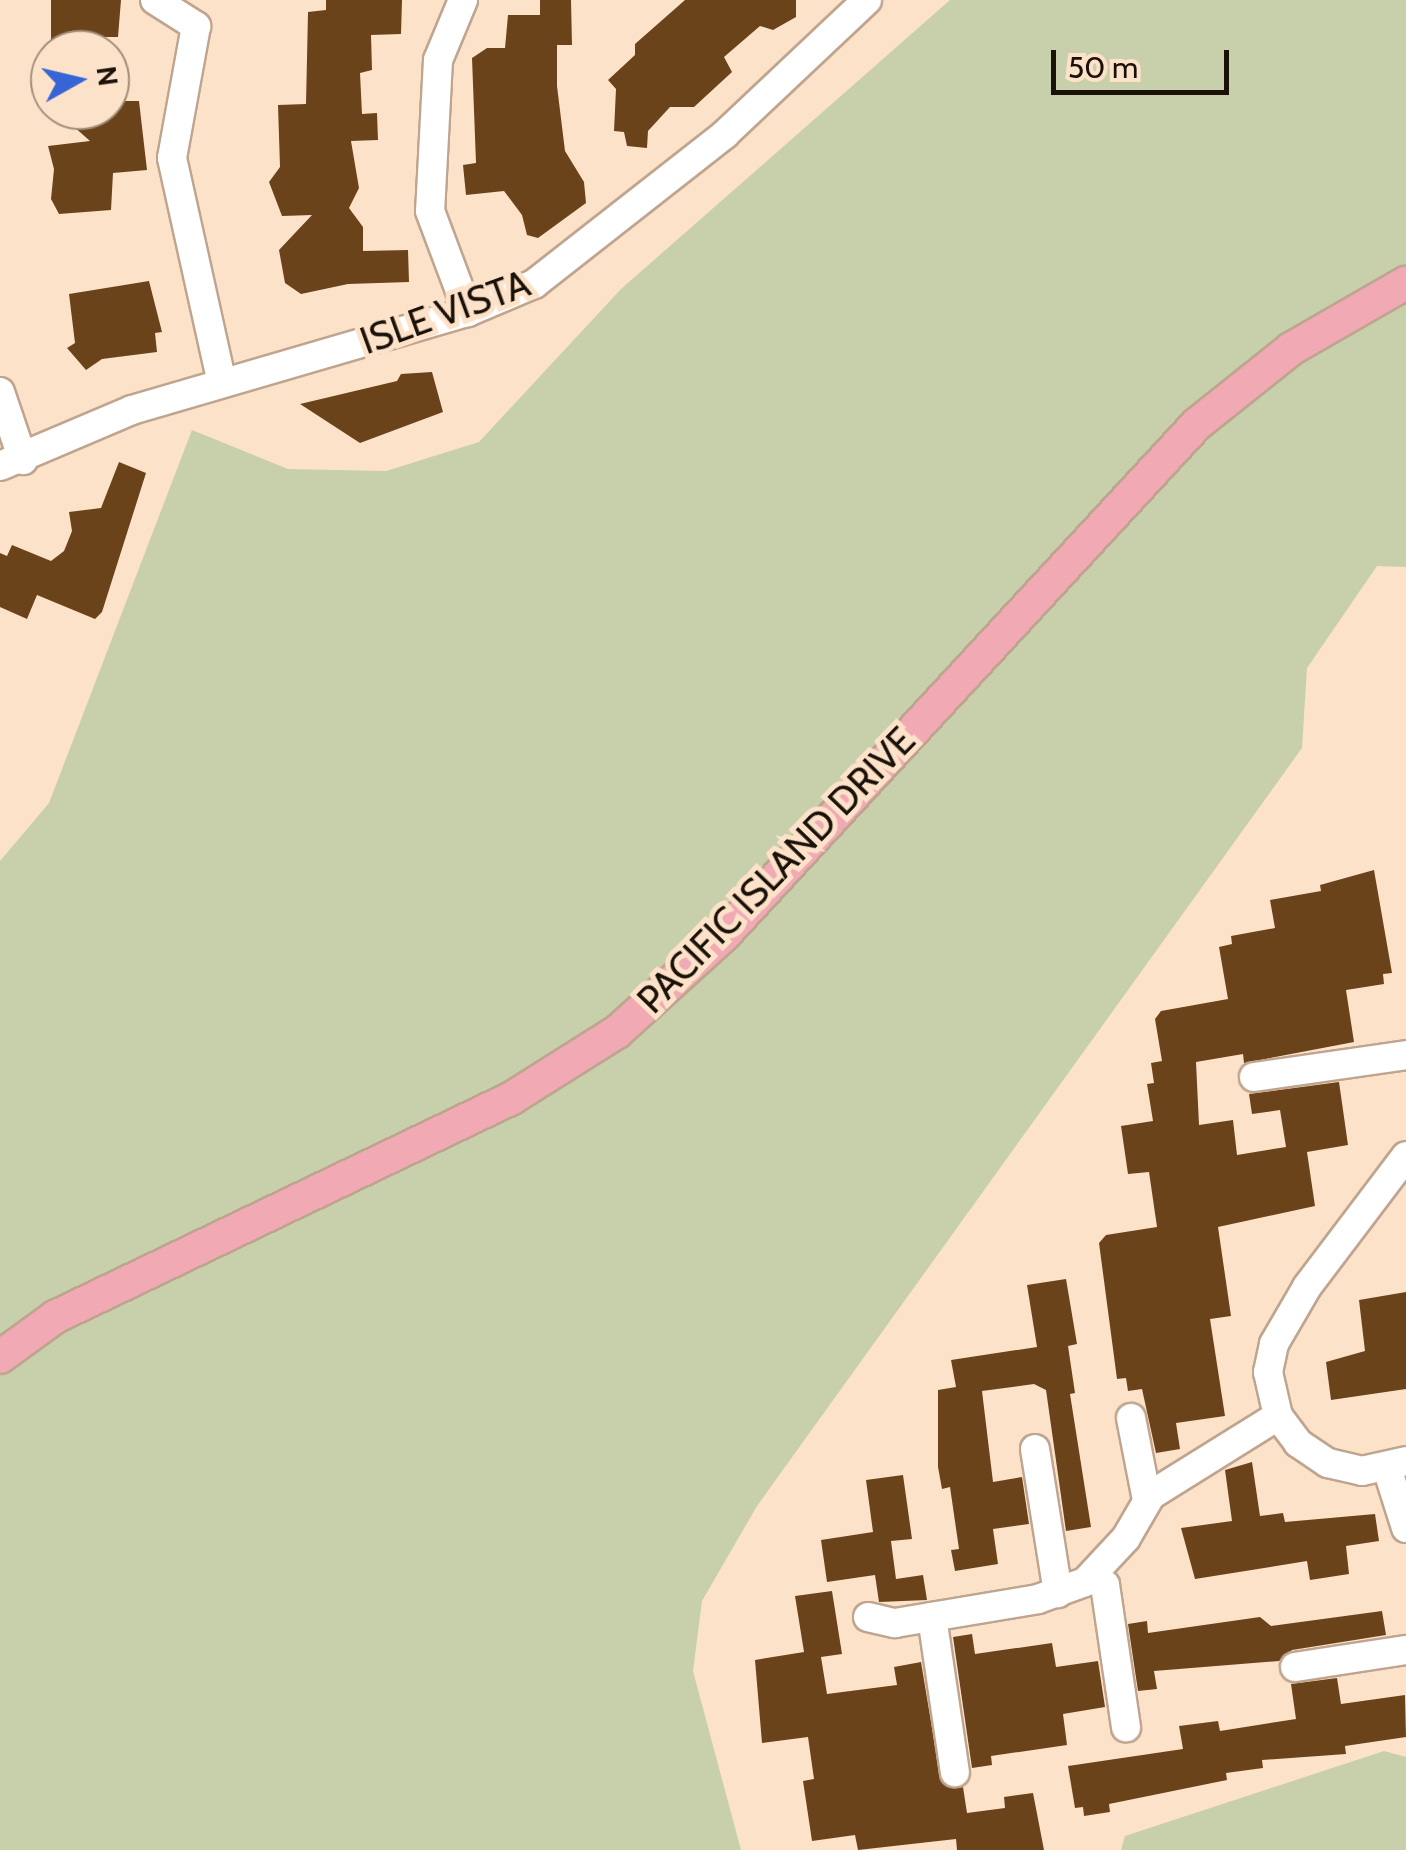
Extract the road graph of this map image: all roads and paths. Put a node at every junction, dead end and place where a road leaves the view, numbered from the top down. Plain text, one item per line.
1 (155, 0) edge
2 (463, 0) edge
3 (867, 0) edge
4 (1406, 283) edge
5 (468, 312) junction
6 (222, 382) junction
7 (0, 392) edge
8 (11, 463) edge
9 (1406, 1055) edge
10 (1254, 1077) dead end
11 (1406, 1156) edge
12 (0, 1357) edge
13 (1278, 1416) junction
14 (1131, 1418) dead end
15 (1035, 1449) dead end
16 (1397, 1465) edge
17 (1147, 1500) junction
18 (1406, 1528) edge
19 (1092, 1576) junction
20 (1058, 1594) junction
21 (932, 1616) junction
22 (868, 1618) dead end
23 (1406, 1650) edge
24 (1295, 1667) dead end
25 (1126, 1727) dead end
26 (955, 1772) dead end

1 - 6 street
2 - 5 street
3 - 5 street, ISLE VISTA
4 - 12 main road, PACIFIC ISLAND DRIVE
5 - 6 street, ISLE VISTA
6 - 8 street, ISLE VISTA
7 - 8 street
9 - 10 street
11 - 13 street
13 - 16 street
13 - 17 street
14 - 17 street
15 - 20 street
16 - 18 street
17 - 19 street
19 - 20 street
19 - 25 street
20 - 21 street
21 - 22 street
21 - 26 street
23 - 24 street

